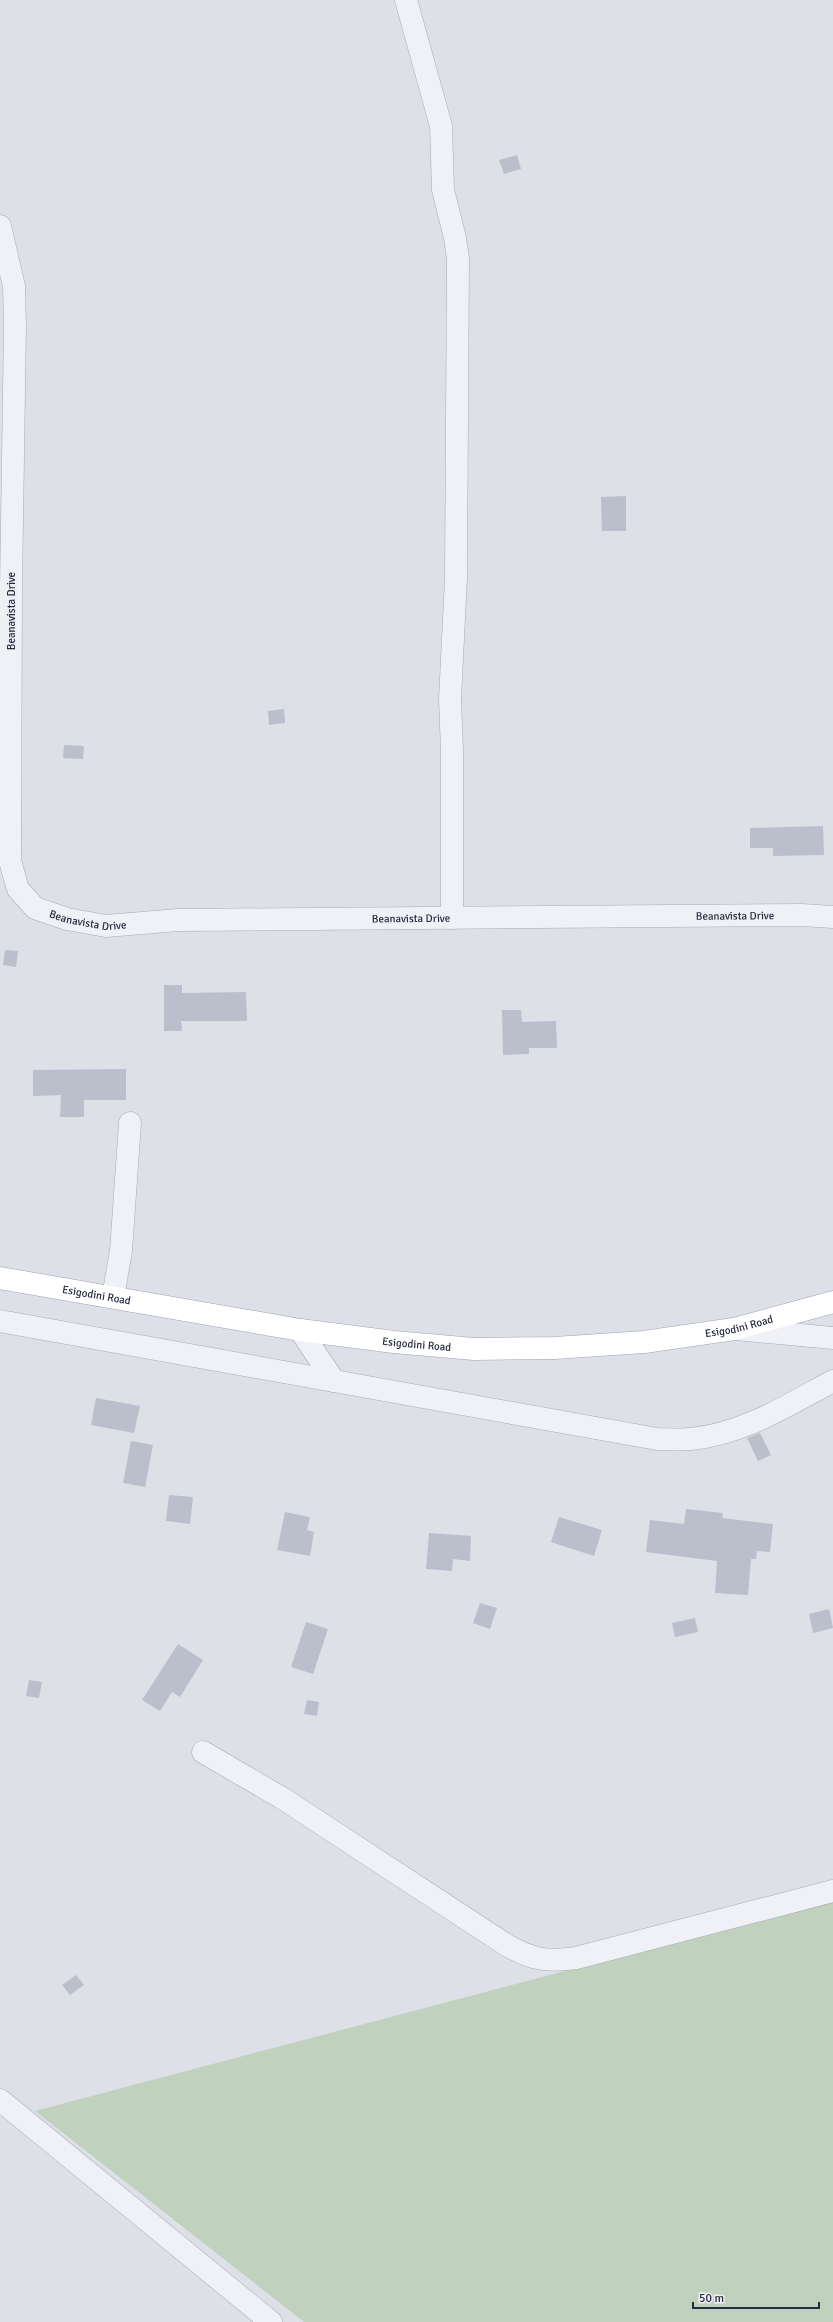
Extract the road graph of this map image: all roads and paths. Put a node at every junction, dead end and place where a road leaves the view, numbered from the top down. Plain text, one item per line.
1 (406, 0) edge
2 (0, 226) edge
3 (833, 917) edge
4 (452, 918) junction
5 (130, 1123) dead end
6 (0, 1278) edge
7 (113, 1296) junction
8 (833, 1302) edge
9 (0, 1321) edge
10 (734, 1329) junction
11 (300, 1330) junction
12 (833, 1338) edge
13 (334, 1381) junction
14 (833, 1381) edge
15 (203, 1752) dead end
16 (833, 1891) edge
17 (0, 2100) edge
18 (271, 2322) edge

1 - 4 street
2 - 4 street, Beanavista Drive
3 - 4 street, Beanavista Drive
5 - 7 street
6 - 7 main road, Esigodini Road
7 - 11 main road, Esigodini Road
8 - 10 main road, Esigodini Road
9 - 13 street
10 - 11 main road, Esigodini Road
10 - 12 street
11 - 13 street
13 - 14 street
15 - 16 street
17 - 18 street

